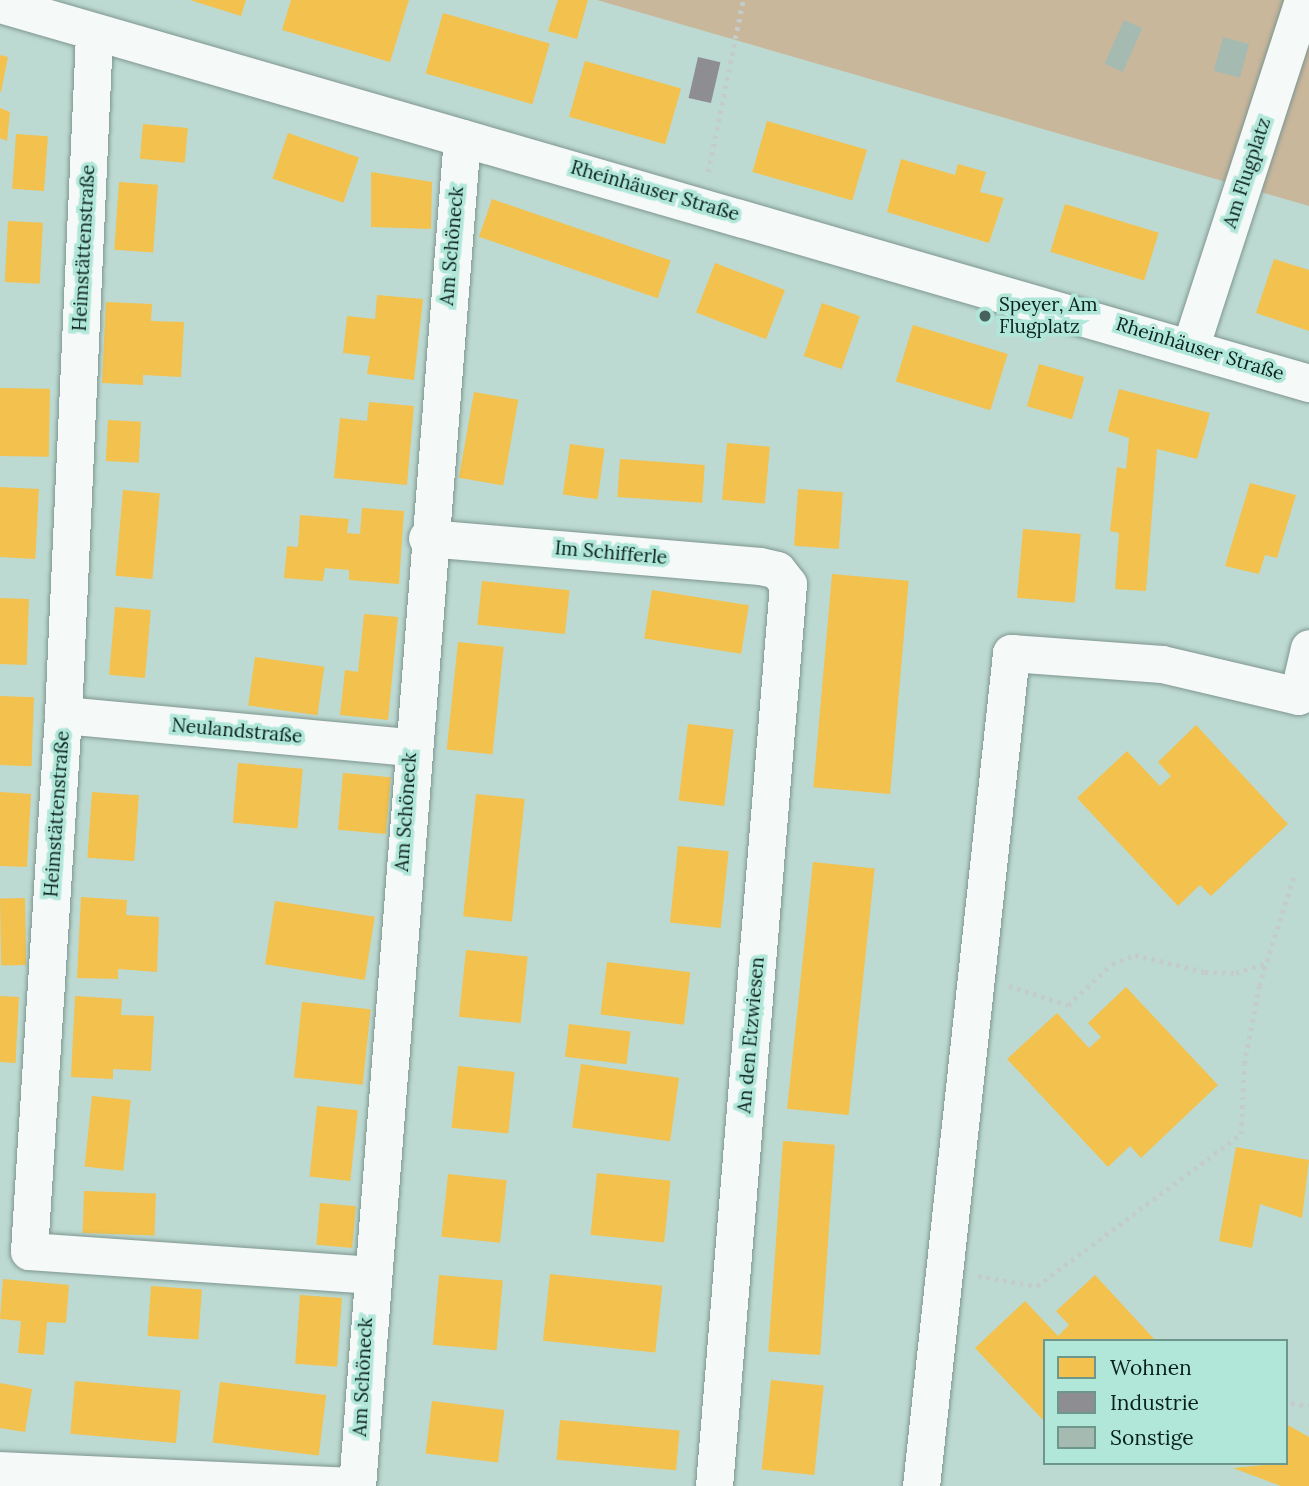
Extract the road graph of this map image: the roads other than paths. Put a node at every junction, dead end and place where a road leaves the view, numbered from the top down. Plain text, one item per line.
1 (1303, 0) edge
2 (0, 4) edge
3 (94, 35) junction
4 (462, 138) junction
5 (1191, 345) junction
6 (1309, 383) edge
7 (426, 538) junction
8 (788, 584) joint
9 (1309, 648) edge
10 (64, 715) junction
11 (411, 747) junction
12 (369, 1275) junction
13 (0, 1470) edge
14 (351, 1486) edge
15 (357, 1486) edge
16 (714, 1486) edge
17 (921, 1486) edge

1 - 5 street, Am Flugplatz
2 - 3 street, Rheinhäuser Straße
3 - 4 street, Rheinhäuser Straße
3 - 10 street, Heimstättenstraße
4 - 5 street, Rheinhäuser Straße
4 - 7 street, Am Schöneck
5 - 6 street, Rheinhäuser Straße
7 - 8 street, Im Schifferle
7 - 11 street, Am Schöneck
8 - 16 street, An den Etzwiesen
9 - 17 street
10 - 11 street, Neulandstraße
10 - 12 street, Heimstättenstraße
11 - 12 street, Am Schöneck
12 - 15 street, Am Schöneck
13 - 14 street

